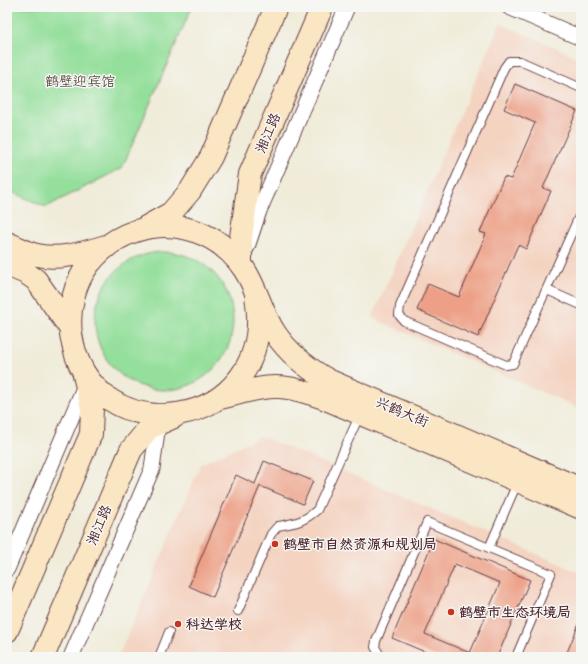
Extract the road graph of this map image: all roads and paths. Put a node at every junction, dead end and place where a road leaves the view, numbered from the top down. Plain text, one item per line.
1 (276, 7) edge
2 (322, 7) edge
3 (347, 7) edge
4 (508, 7) edge
5 (581, 38) edge
6 (581, 88) edge
7 (581, 212) edge
8 (145, 228) junction
9 (7, 243) edge
10 (108, 246) junction
11 (7, 265) edge
12 (241, 265) junction
13 (547, 290) junction
14 (256, 296) junction
15 (581, 305) edge
16 (70, 328) junction
17 (84, 375) junction
18 (219, 398) junction
19 (360, 414) junction
20 (180, 415) junction
21 (158, 424) junction
22 (518, 481) junction
23 (581, 489) edge
24 (581, 508) edge
25 (489, 548) junction
26 (7, 570) edge
27 (238, 611) dead end
28 (7, 631) edge
29 (169, 632) dead end
30 (43, 657) edge
31 (71, 657) edge
32 (159, 657) edge
33 (381, 657) edge
34 (516, 657) edge

1 - 8 main road
2 - 12 main road, 湘江路
3 - 12 street
4 - 5 street
6 - 13 lane
7 - 13 lane
8 - 10 main road
8 - 12 main road
9 - 10 main road
10 - 16 main road
11 - 16 main road
12 - 14 main road
13 - 15 lane
14 - 18 main road
14 - 23 main road, 兴鹤大街
16 - 17 main road
17 - 20 main road
17 - 26 street
17 - 28 main road
18 - 19 main road, 兴鹤大街
18 - 20 main road
19 - 22 main road, 兴鹤大街
19 - 27 lane
20 - 21 main road, 湘江路
21 - 30 main road, 湘江路
21 - 31 street
22 - 24 main road, 兴鹤大街
22 - 25 lane
25 - 33 lane
25 - 34 lane
29 - 32 lane

